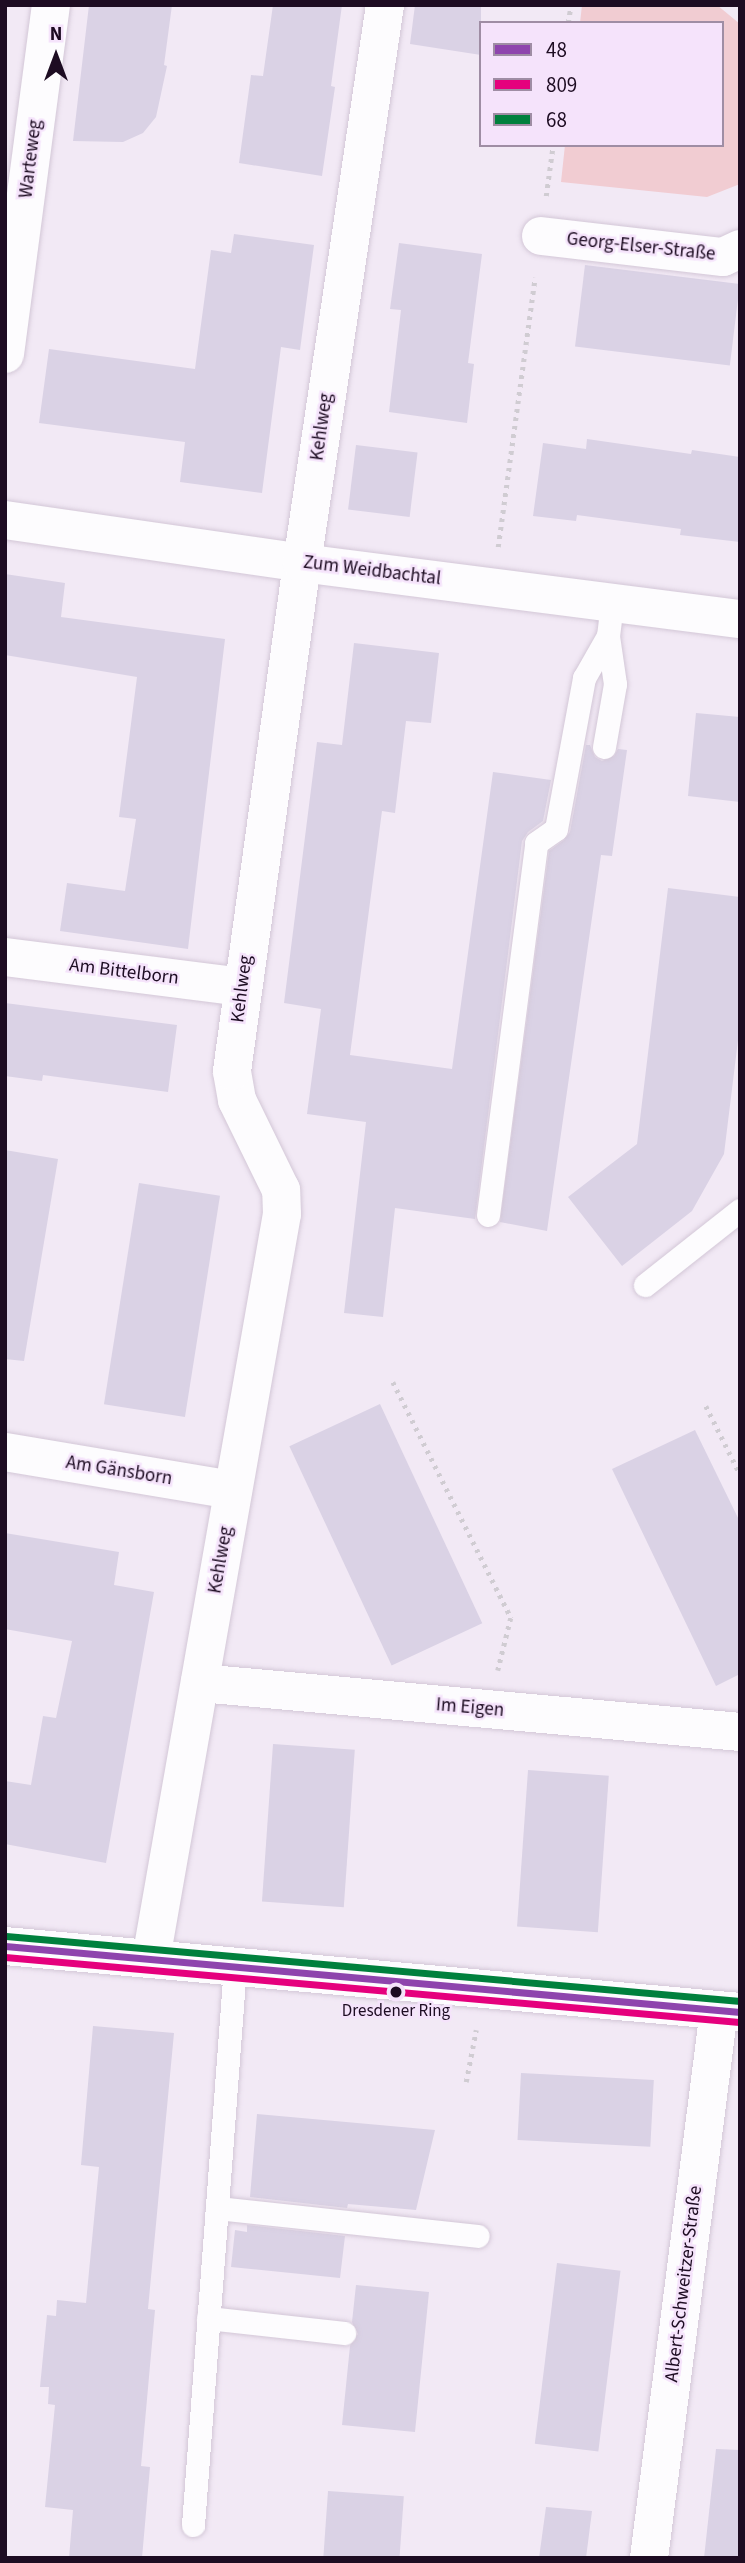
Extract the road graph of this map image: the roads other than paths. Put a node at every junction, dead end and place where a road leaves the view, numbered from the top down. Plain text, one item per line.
1 (51, 5) edge
2 (385, 5) edge
3 (541, 236) road end
4 (740, 249) edge
5 (5, 354) edge
6 (5, 520) edge
7 (302, 563) junction
8 (610, 618) junction
9 (740, 618) edge
10 (604, 747) dead end
11 (5, 957) edge
12 (242, 987) junction
13 (740, 1210) edge
14 (488, 1215) dead end
15 (645, 1285) dead end
16 (5, 1452) edge
17 (233, 1490) junction
18 (200, 1683) junction
19 (740, 1732) edge
20 (5, 1946) edge
21 (151, 1959) junction
22 (235, 1968) junction
23 (729, 2011) edge
24 (217, 2208) junction
25 (478, 2236) dead end
26 (208, 2318) junction
27 (344, 2333) dead end
28 (193, 2525) dead end
29 (649, 2558) edge

1 - 5 street, Warteweg
2 - 7 street, Kehlweg
3 - 4 street, Georg-Elser-Straße
6 - 7 street, Zum Weidbachtal
7 - 8 street, Zum Weidbachtal
7 - 12 street, Kehlweg
8 - 9 street, Zum Weidbachtal
8 - 10 lane
8 - 14 lane
11 - 12 street, Am Bittelborn
12 - 17 street, Kehlweg
13 - 15 lane
16 - 17 street, Am Gänsborn
17 - 18 street, Kehlweg
18 - 19 street, Im Eigen
18 - 21 street, Kehlweg
20 - 21 street
21 - 22 street
22 - 23 street
22 - 24 lane
23 - 29 street, Albert-Schweitzer-Straße
24 - 25 lane
24 - 26 lane
26 - 27 lane
26 - 28 lane

